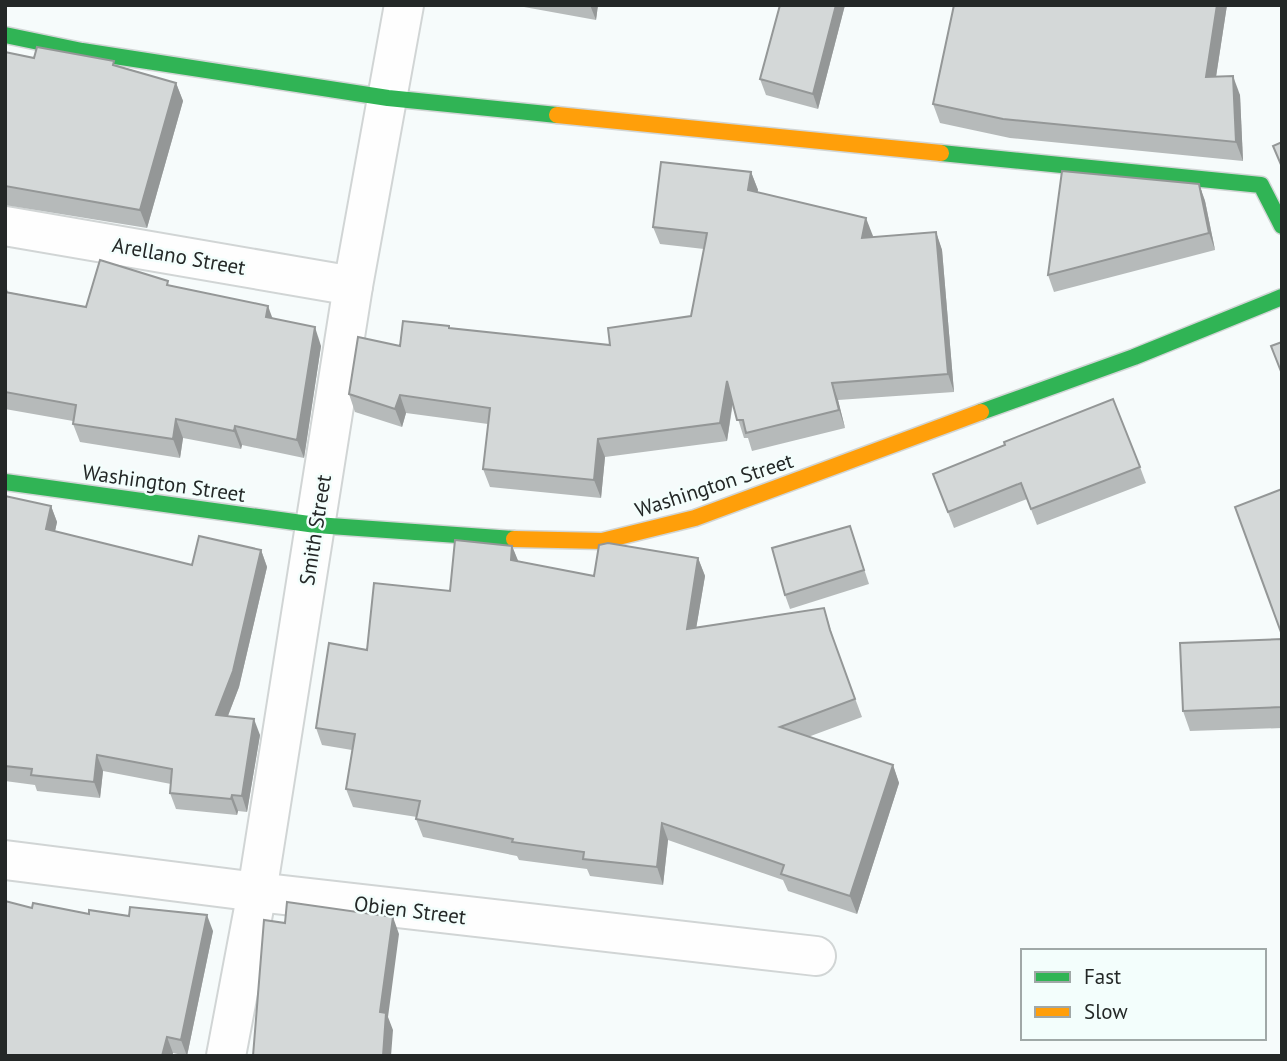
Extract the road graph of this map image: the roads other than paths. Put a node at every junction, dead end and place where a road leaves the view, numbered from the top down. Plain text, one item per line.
1 (404, 5) edge
2 (5, 35) edge
3 (388, 98) junction
4 (5, 226) edge
5 (1282, 226) edge
6 (353, 286) junction
7 (1282, 298) edge
8 (5, 481) edge
9 (316, 525) junction
10 (5, 860) edge
11 (257, 892) junction
12 (816, 956) dead end
13 (226, 1056) edge

1 - 3 street, Smith Street
2 - 3 main road
3 - 5 main road
3 - 6 street, Smith Street
4 - 6 street, Arellano Street
6 - 9 street, Smith Street
7 - 9 main road, Washington Street
8 - 9 main road, Washington Street
9 - 11 street, Smith Street
10 - 11 street, Obien Street
11 - 12 street, Obien Street
11 - 13 street, Smith Street

